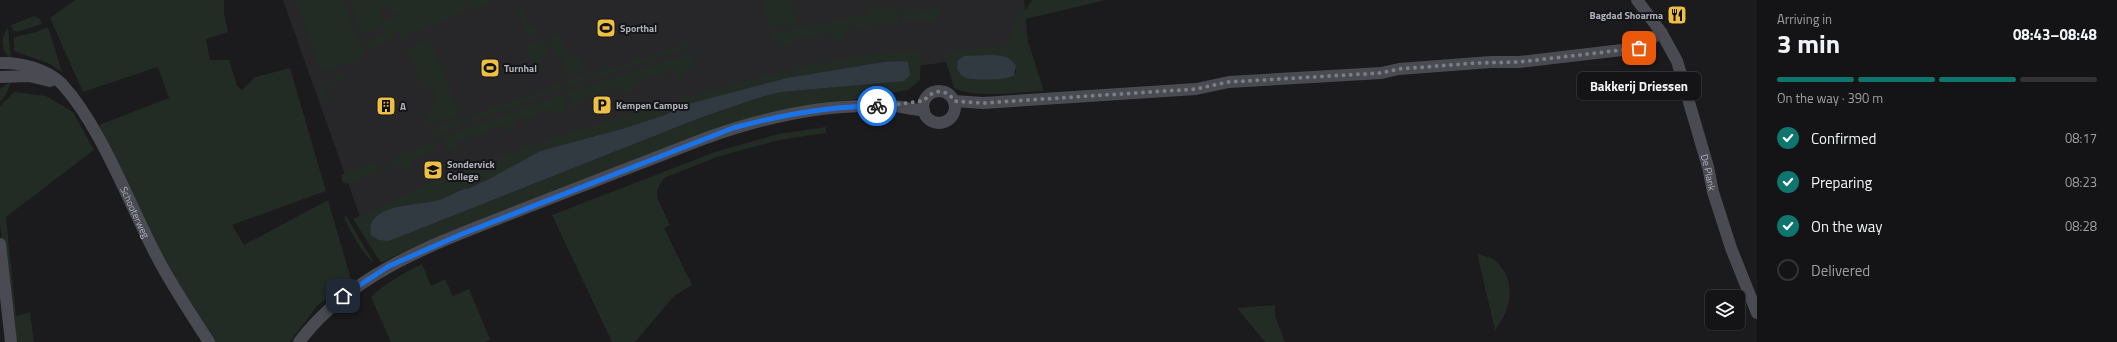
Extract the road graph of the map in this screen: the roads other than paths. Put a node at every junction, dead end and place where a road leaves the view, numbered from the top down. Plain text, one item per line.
1 (1637, 0) edge
2 (1661, 32) junction
3 (0, 63) edge
4 (0, 76) edge
5 (61, 83) junction
6 (924, 106) junction
7 (955, 106) junction
8 (0, 244) edge
9 (1757, 313) edge
10 (11, 342) edge
11 (210, 342) edge
12 (299, 342) edge

1 - 2 street, De Plank
2 - 7 street
2 - 9 street, De Plank
3 - 5 street, Schooterweg
4 - 5 street
5 - 11 street, Schooterweg
6 - 7 street
6 - 7 street
6 - 12 street
8 - 10 street

